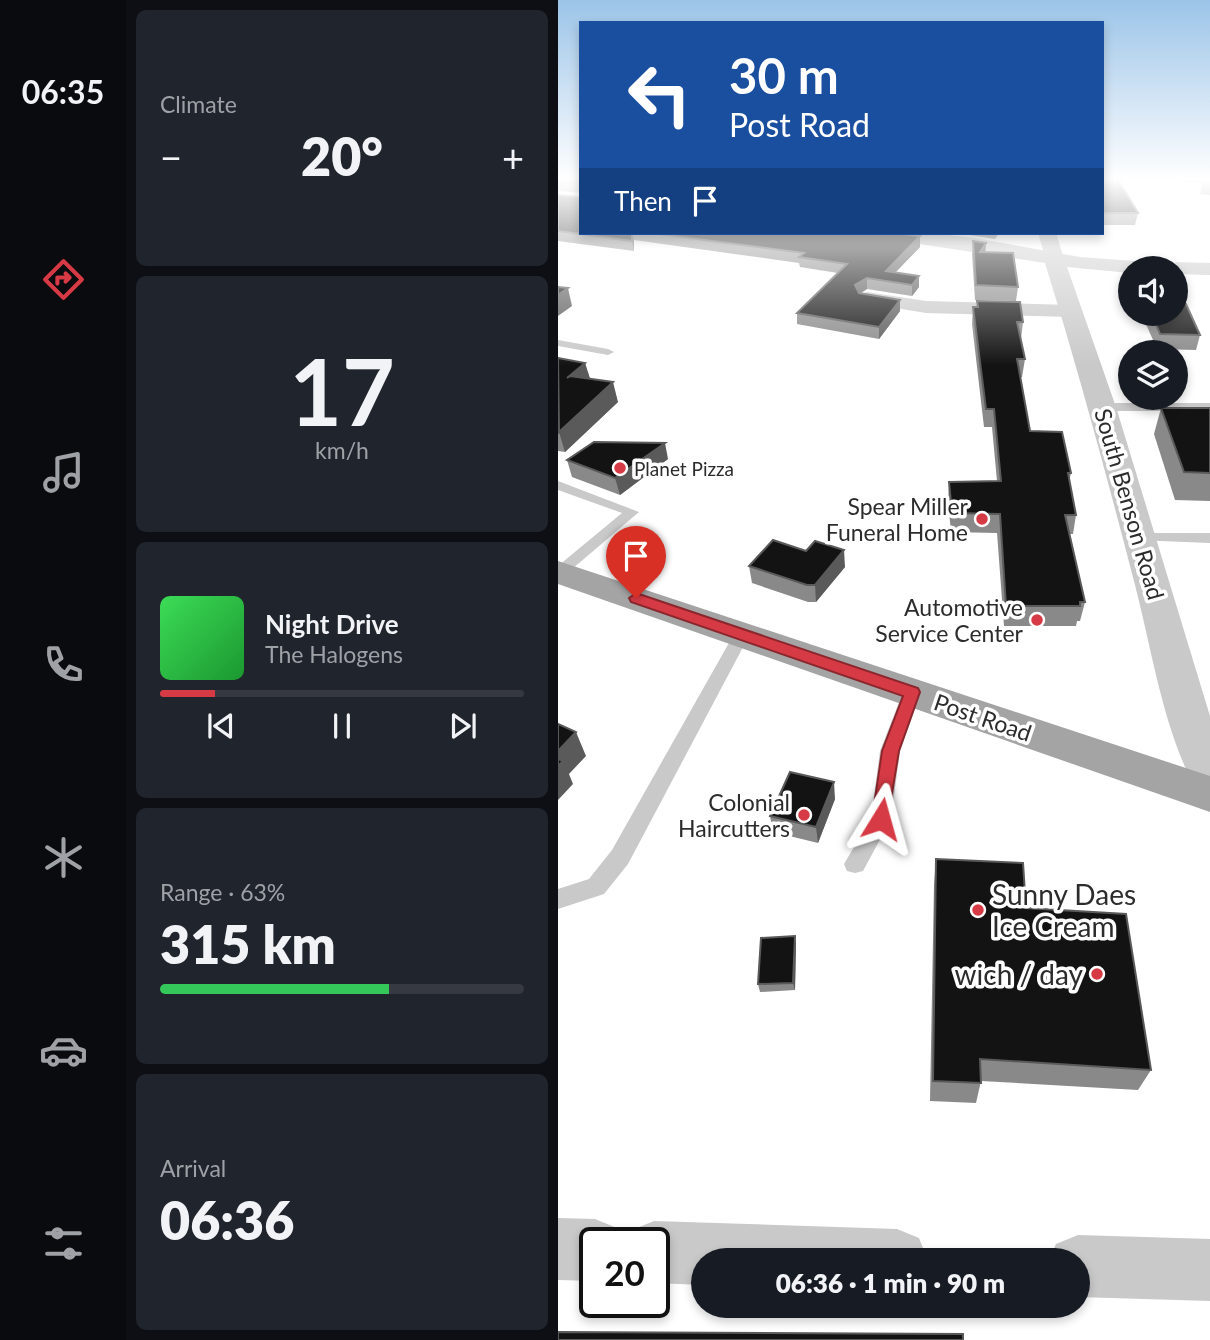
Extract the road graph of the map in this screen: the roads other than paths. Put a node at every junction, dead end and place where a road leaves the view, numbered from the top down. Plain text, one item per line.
1 (947, 241) edge
2 (1051, 246) edge
3 (1118, 261) edge
4 (1188, 268) edge
5 (1210, 269) edge
6 (867, 298) edge
7 (1072, 311) junction
8 (558, 343) edge
9 (608, 352) dead end
10 (1103, 407) junction
11 (1210, 407) edge
12 (558, 485) edge
13 (1140, 537) junction
14 (1210, 538) edge
15 (559, 572) edge
16 (742, 634) junction
17 (912, 692) junction
18 (1210, 776) edge
19 (1210, 794) edge
20 (855, 864) dead end
21 (558, 900) edge
22 (558, 1249) edge
23 (579, 1250) edge
24 (670, 1253) edge
25 (691, 1253) edge
26 (1090, 1266) edge
27 (1210, 1270) edge

1 - 2 street
2 - 3 street
2 - 7 street, South Benson Road
4 - 5 street
6 - 7 street
7 - 10 street, South Benson Road
8 - 9 lane
10 - 11 lane
10 - 13 street, South Benson Road
12 - 15 lane
13 - 14 lane
13 - 18 street, South Benson Road
15 - 16 main road, Post Road
16 - 17 main road, Post Road
16 - 21 lane
17 - 19 main road, Post Road
17 - 20 lane
22 - 23 street
24 - 25 street
26 - 27 street

